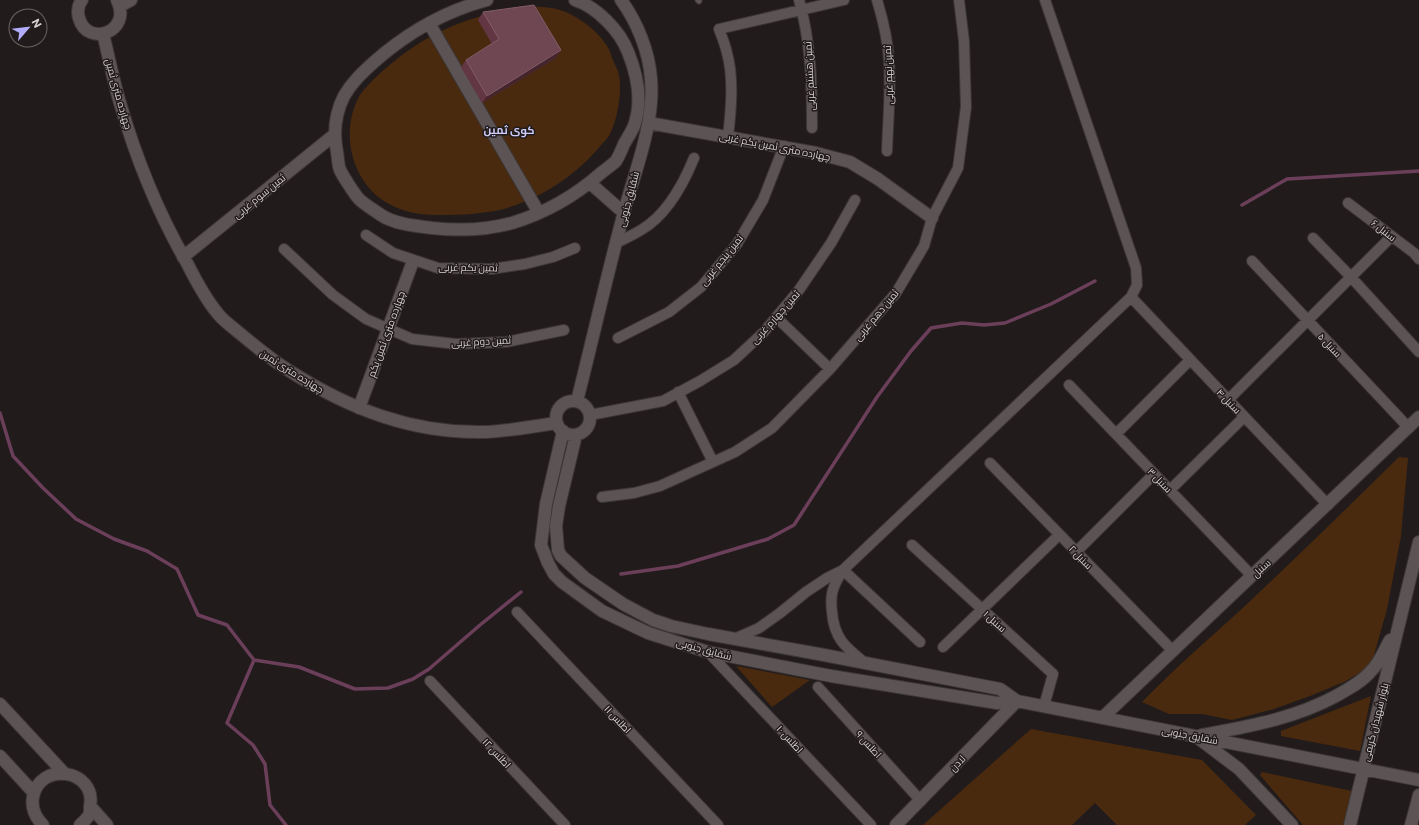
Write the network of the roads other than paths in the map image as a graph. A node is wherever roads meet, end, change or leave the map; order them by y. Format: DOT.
graph roads {
  1 [pos="82,0"];
  2 [pos="131,0"];
  3 [pos="487,0"];
  4 [pos="575,0"];
  5 [pos="621,0"];
  6 [pos="844,0"];
  7 [pos="877,0"];
  8 [pos="959,0"];
  9 [pos="1044,0"];
  10 [pos="119,3"];
  11 [pos="801,4"];
  12 [pos="428,23"];
  13 [pos="103,34"];
  14 [pos="649,123"];
  15 [pos="812,128"];
  16 [pos="334,136"];
  17 [pos="728,137"];
  18 [pos="784,146"];
  19 [pos="887,151"];
  20 [pos="694,158"];
  21 [pos="590,183"];
  22 [pos="855,200"];
  23 [pos="1348,203"];
  24 [pos="539,213"];
  25 [pos="624,213"];
  26 [pos="932,218"];
  27 [pos="366,235"];
  28 [pos="1392,236"];
  29 [pos="1313,238"];
  30 [pos="616,243"];
  31 [pos="575,248"];
  32 [pos="284,249"];
  33 [pos="183,257"];
  34 [pos="1419,259"];
  35 [pos="413,261"];
  36 [pos="1252,261"];
  37 [pos="1351,277"];
  38 [pos="1131,297"];
  39 [pos="776,317"];
  40 [pos="1308,321"];
  41 [pos="388,328"];
  42 [pos="564,330"];
  43 [pos="618,338"];
  44 [pos="1419,352"];
  45 [pos="1190,360"];
  46 [pos="830,369"];
  47 [pos="1068,385"];
  48 [pos="678,392"];
  49 [pos="1228,400"];
  50 [pos="577,401"];
  51 [pos="359,408"];
  52 [pos="590,415"];
  53 [pos="1244,417"];
  54 [pos="1419,418"];
  55 [pos="560,427"];
  56 [pos="1409,428"];
  57 [pos="1116,434"];
  58 [pos="576,435"];
  59 [pos="713,462"];
  60 [pos="990,463"];
  61 [pos="1154,474"];
  62 [pos="1170,490"];
  63 [pos="602,497"];
  64 [pos="1328,505"];
  65 [pos="1059,535"];
  66 [pos="1419,542"];
  67 [pos="912,545"];
  68 [pos="1076,552"];
  69 [pos="843,570"];
  70 [pos="1252,576"];
  71 [pos="982,609"];
  72 [pos="517,612"];
  73 [pos="1400,619"];
  74 [pos="734,639"];
  75 [pos="920,642"];
  76 [pos="943,647"];
  77 [pos="1173,651"];
  78 [pos="708,652"];
  79 [pos="865,662"];
  80 [pos="430,681"];
  81 [pos="818,687"];
  82 [pos="1017,701"];
  83 [pos="0,704"];
  84 [pos="1044,706"];
  85 [pos="1102,718"];
  86 [pos="1196,736"];
  87 [pos="0,756"];
  88 [pos="1363,770"];
  89 [pos="64,773"];
  90 [pos="1419,780"];
  91 [pos="34,793"];
  92 [pos="1419,795"];
  93 [pos="921,801"];
  94 [pos="90,806"];
  95 [pos="43,825"];
  96 [pos="80,825"];
  97 [pos="107,825"];
  98 [pos="565,825"];
  99 [pos="718,825"];
  100 [pos="871,825"];
  101 [pos="896,825"];
  102 [pos="1292,825"];
  103 [pos="1350,825"];
  104 [pos="1411,825"];
  1 -- 13 [label="street"];
  2 -- 10 [label="street"];
  3 -- 12 [label="street"];
  4 -- 21 [label="street"];
  5 -- 14 [label="street, شقایق جنوبی"];
  6 -- 11 [label="street"];
  7 -- 19 [label="street, ثمین نهم غربی"];
  8 -- 26 [label="street, ثمین دهم غربی"];
  9 -- 38 [label="street"];
  10 -- 13 [label="street"];
  11 -- 15 [label="street, ثمین هشتم غربی"];
  11 -- 17 [label="street"];
  12 -- 16 [label="street"];
  12 -- 24 [label="street"];
  13 -- 33 [label="street, چهارده متری ثمین"];
  14 -- 17 [label="street, چهارده متری ثمین یکم غربی"];
  14 -- 25 [label="street, شقایق جنوبی"];
  16 -- 24 [label="street"];
  16 -- 33 [label="street, ثمین سوم غربی"];
  17 -- 18 [label="street, چهارده متری ثمین یکم غربی"];
  18 -- 26 [label="street, چهارده متری ثمین یکم غربی"];
  18 -- 43 [label="street, ثمین پنجم غربی"];
  20 -- 30 [label="street"];
  21 -- 24 [label="street"];
  21 -- 25 [label="street"];
  22 -- 39 [label="street, ثمین چهارم غربی"];
  23 -- 28 [label="street, سنبل ۶"];
  25 -- 30 [label="street, شقایق جنوبی"];
  26 -- 46 [label="street, ثمین دهم غربی"];
  27 -- 35 [label="street, ثمین یکم غربی"];
  28 -- 34 [label="street, سنبل ۶"];
  28 -- 37 [label="street"];
  29 -- 37 [label="street"];
  30 -- 50 [label="street, شقایق جنوبی"];
  31 -- 35 [label="street, ثمین یکم غربی"];
  32 -- 41 [label="street, ثمین دوم غربی"];
  33 -- 51 [label="street, چهارده متری ثمین"];
  35 -- 41 [label="street, چهارده متری ثمین یکم"];
  36 -- 40 [label="street, سنبل ۵"];
  37 -- 40 [label="street"];
  37 -- 44 [label="street"];
  38 -- 45 [label="street, سنبل ۴"];
  38 -- 69 [label="street"];
  39 -- 46 [label="street"];
  39 -- 48 [label="street, ثمین چهارم غربی"];
  40 -- 49 [label="street"];
  40 -- 56 [label="street, سنبل ۵"];
  41 -- 42 [label="street, ثمین دوم غربی"];
  41 -- 51 [label="street, چهارده متری ثمین یکم"];
  45 -- 49 [label="street, سنبل ۴"];
  45 -- 57 [label="street"];
  46 -- 59 [label="street, ثمین دهم غربی"];
  47 -- 57 [label="street, سنبل ۳"];
  48 -- 52 [label="street, ثمین چهارم غربی"];
  48 -- 59 [label="street"];
  49 -- 53 [label="street, سنبل ۴"];
  50 -- 52 [label="street"];
  50 -- 55 [label="street"];
  51 -- 55 [label="street, چهارده متری ثمین"];
  52 -- 58 [label="street"];
  53 -- 62 [label="street"];
  53 -- 64 [label="street, سنبل ۴"];
  54 -- 56 [label="street, سنبل"];
  55 -- 58 [label="street"];
  55 -- 78 [label="street, شقایق جنوبی"];
  56 -- 64 [label="street, سنبل"];
  57 -- 61 [label="street, سنبل ۳"];
  58 -- 74 [label="street, شقایق جنوبی"];
  59 -- 63 [label="street, ثمین دهم غربی"];
  60 -- 65 [label="street, سنبل ۲"];
  61 -- 62 [label="street, سنبل ۳"];
  61 -- 68 [label="street"];
  62 -- 70 [label="street, سنبل ۳"];
  64 -- 70 [label="street, سنبل"];
  65 -- 68 [label="street, سنبل ۲"];
  65 -- 71 [label="street"];
  66 -- 73 [label="street"];
  67 -- 71 [label="street, سنبل ۱"];
  68 -- 77 [label="street, سنبل ۲"];
  69 -- 74 [label="street"];
  69 -- 75 [label="street"];
  69 -- 79 [label="street"];
  70 -- 77 [label="street, سنبل"];
  71 -- 76 [label="street"];
  71 -- 84 [label="street, سنبل ۱"];
  72 -- 99 [label="street, اطلس ۱۱"];
  73 -- 86 [label="street"];
  73 -- 88 [label="street, بلوار شهیدان کریمی"];
  74 -- 79 [label="street, شقایق جنوبی"];
  77 -- 85 [label="street, سنبل"];
  78 -- 82 [label="street, شقایق جنوبی"];
  78 -- 100 [label="street, اطلس ۱۰"];
  79 -- 82 [label="street, شقایق جنوبی"];
  80 -- 98 [label="street, اطلس ۱۲"];
  81 -- 93 [label="street, اطلس ۹"];
  82 -- 84 [label="street, شقایق جنوبی"];
  82 -- 93 [label="street, لادن"];
  83 -- 89 [label="street"];
  84 -- 85 [label="street, شقایق جنوبی"];
  85 -- 86 [label="street, شقایق جنوبی"];
  86 -- 88 [label="street, شقایق جنوبی"];
  86 -- 102 [label="street"];
  87 -- 91 [label="street"];
  88 -- 90 [label="street, شقایق جنوبی"];
  88 -- 103 [label="street, بلوار شهیدان کریمی"];
  89 -- 91 [label="street"];
  89 -- 94 [label="street"];
  91 -- 95 [label="street"];
  92 -- 104 [label="street"];
  93 -- 101 [label="street, لادن"];
  94 -- 96 [label="street"];
  94 -- 97 [label="street"];
}
